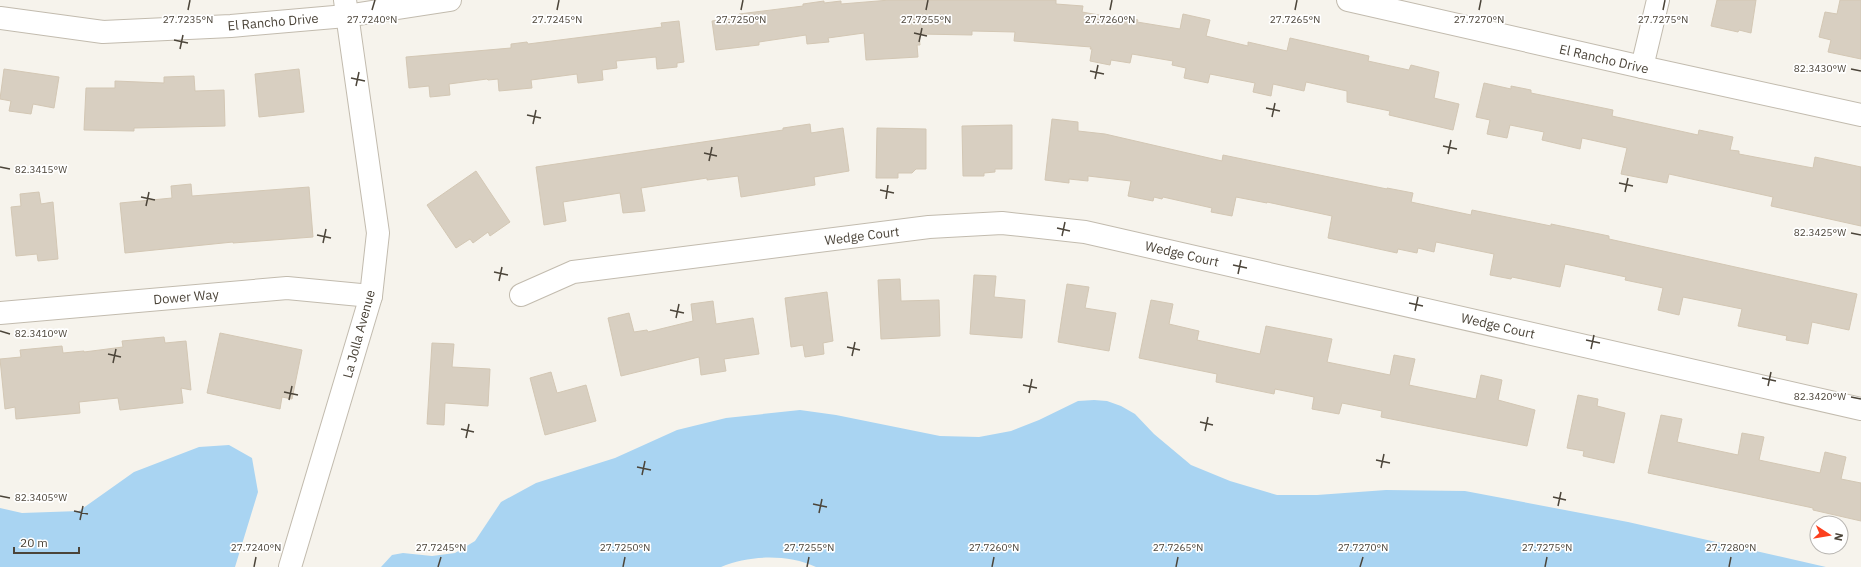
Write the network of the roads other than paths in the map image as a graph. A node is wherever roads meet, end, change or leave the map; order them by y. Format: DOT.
graph roads {
  1 [pos="450,0"];
  2 [pos="1348,0"];
  3 [pos="1658,0"];
  4 [pos="346,8"];
  5 [pos="0,18"];
  6 [pos="1642,67"];
  7 [pos="1861,115"];
  8 [pos="520,295"];
  9 [pos="371,296"];
  10 [pos="0,314"];
  11 [pos="1861,409"];
  12 [pos="290,567"];
  1 -- 4 [label="street, El Rancho Drive"];
  2 -- 6 [label="street, El Rancho Drive"];
  3 -- 6 [label="street"];
  4 -- 5 [label="street, El Rancho Drive"];
  4 -- 9 [label="street, La Jolla Avenue"];
  6 -- 7 [label="street, El Rancho Drive"];
  8 -- 11 [label="street, Wedge Court"];
  9 -- 10 [label="street, Dower Way"];
  9 -- 12 [label="street, La Jolla Avenue"];
}
